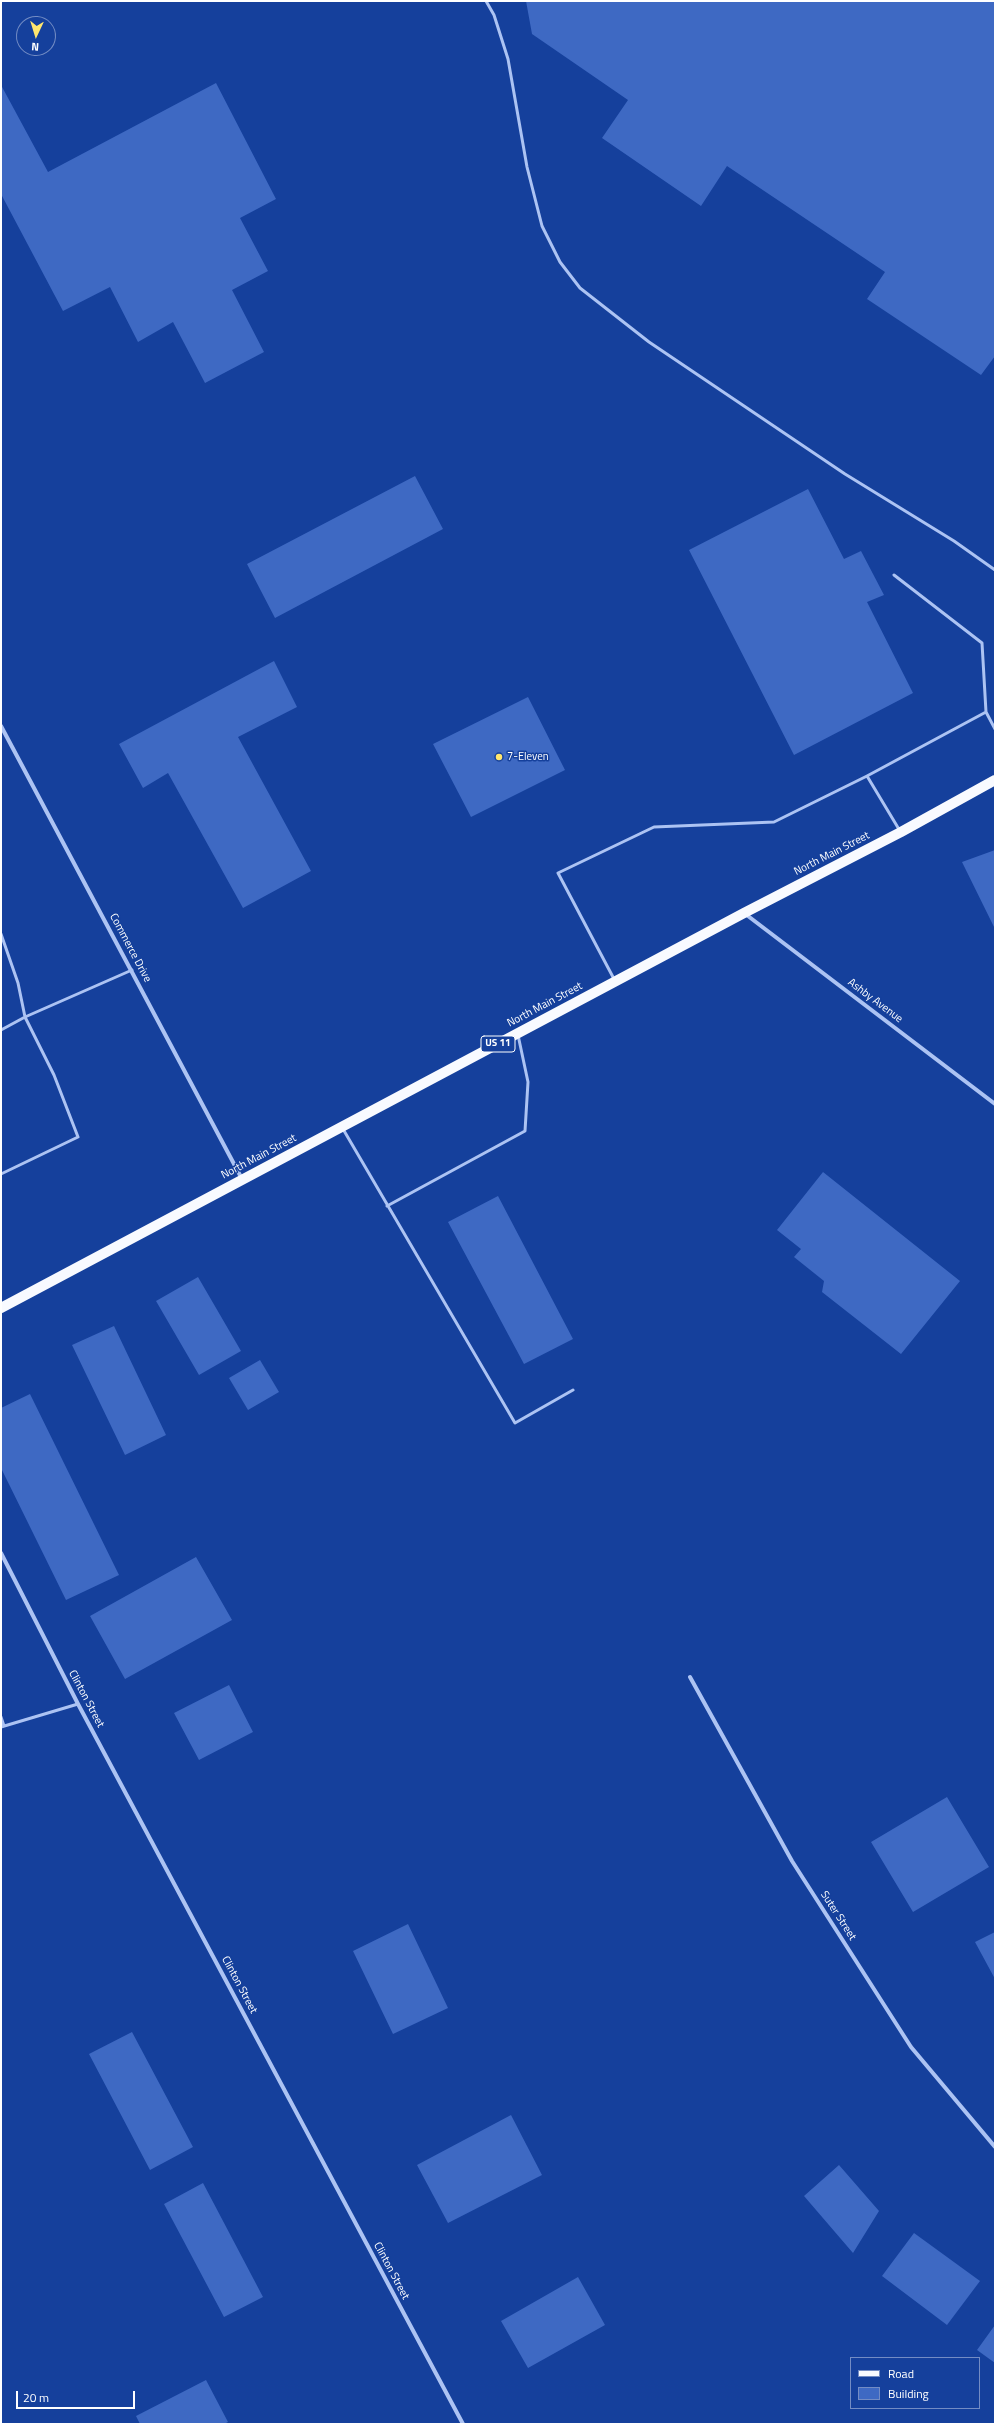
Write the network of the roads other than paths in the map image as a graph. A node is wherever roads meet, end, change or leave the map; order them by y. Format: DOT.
graph roads {
  1 [pos="486,1"];
  2 [pos="995,570"];
  3 [pos="894,575"];
  4 [pos="986,712"];
  5 [pos="1,726"];
  6 [pos="995,728"];
  7 [pos="867,776"];
  8 [pos="995,780"];
  9 [pos="901,832"];
  10 [pos="744,913"];
  11 [pos="1,934"];
  12 [pos="132,970"];
  13 [pos="615,981"];
  14 [pos="25,1017"];
  15 [pos="1,1030"];
  16 [pos="517,1033"];
  17 [pos="995,1104"];
  18 [pos="342,1127"];
  19 [pos="1,1174"];
  20 [pos="242,1180"];
  21 [pos="386,1206"];
  22 [pos="1,1308"];
  23 [pos="573,1390"];
  24 [pos="1,1552"];
  25 [pos="690,1677"];
  26 [pos="78,1704"];
  27 [pos="1,1717"];
  28 [pos="3,1727"];
  29 [pos="995,2147"];
  30 [pos="463,2424"];
  1 -- 2 [label="lane"];
  3 -- 4 [label="lane"];
  4 -- 6 [label="lane"];
  4 -- 7 [label="lane"];
  5 -- 12 [label="street, Commerce Drive"];
  7 -- 9 [label="lane"];
  7 -- 13 [label="lane"];
  8 -- 9 [label="main road, North Main Street / US 11"];
  9 -- 10 [label="main road, North Main Street / US 11"];
  10 -- 13 [label="main road, North Main Street / US 11"];
  10 -- 17 [label="street, Ashby Avenue"];
  11 -- 14 [label="lane"];
  12 -- 14 [label="lane"];
  12 -- 20 [label="street, Commerce Drive"];
  13 -- 16 [label="main road, North Main Street / US 11"];
  14 -- 15 [label="lane"];
  14 -- 19 [label="lane"];
  16 -- 18 [label="main road, North Main Street / US 11"];
  16 -- 21 [label="lane"];
  18 -- 20 [label="main road, North Main Street / US 11"];
  18 -- 21 [label="lane"];
  20 -- 22 [label="main road, North Main Street / US 11"];
  21 -- 23 [label="lane"];
  24 -- 26 [label="street, Clinton Street"];
  25 -- 29 [label="street, Suter Street"];
  26 -- 28 [label="lane"];
  26 -- 30 [label="street, Clinton Street"];
  27 -- 28 [label="lane"];
}
